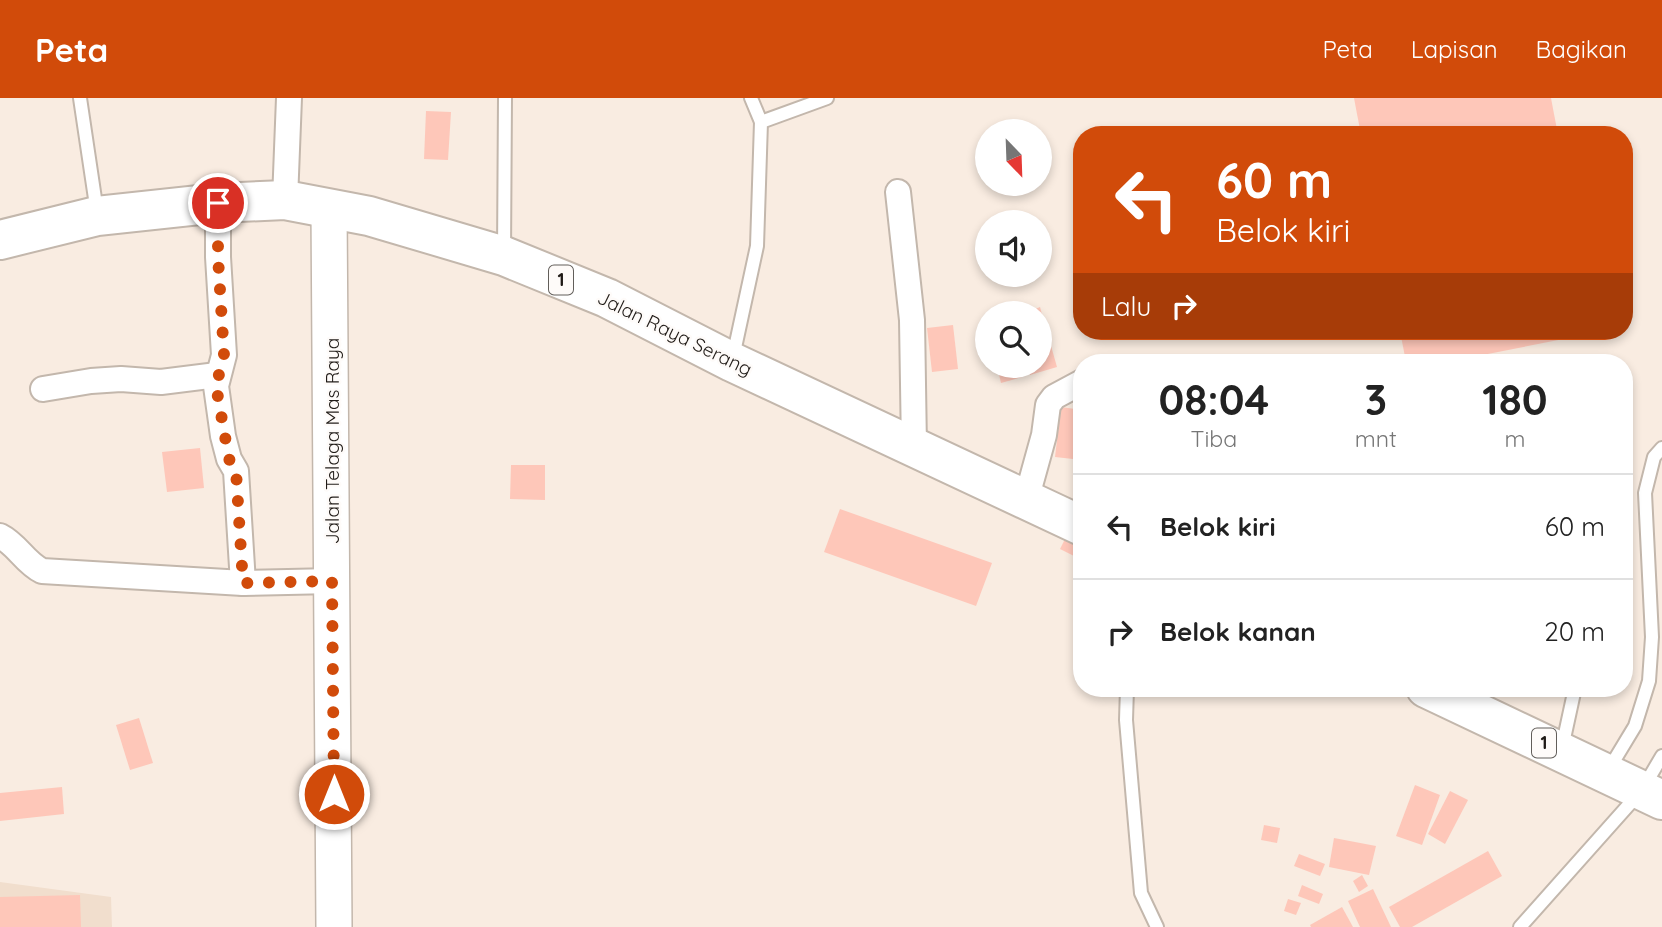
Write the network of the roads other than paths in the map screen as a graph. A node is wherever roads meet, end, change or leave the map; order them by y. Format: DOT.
graph roads {
  1 [pos="80,98"];
  2 [pos="289,98"];
  3 [pos="505,98"];
  4 [pos="751,98"];
  5 [pos="827,98"];
  6 [pos="761,122"];
  7 [pos="898,192"];
  8 [pos="285,200"];
  9 [pos="218,203"];
  10 [pos="329,208"];
  11 [pos="97,216"];
  12 [pos="0,240"];
  13 [pos="504,256"];
  14 [pos="732,362"];
  15 [pos="217,375"];
  16 [pos="1073,387"];
  17 [pos="43,389"];
  18 [pos="915,448"];
  19 [pos="1662,448"];
  20 [pos="1026,500"];
  21 [pos="1073,522"];
  22 [pos="0,536"];
  23 [pos="332,581"];
  24 [pos="243,583"];
  25 [pos="1127,697"];
  26 [pos="1445,697"];
  27 [pos="1573,697"];
  28 [pos="1562,751"];
  29 [pos="1662,756"];
  30 [pos="1607,772"];
  31 [pos="1652,795"];
  32 [pos="334,927"];
  33 [pos="1157,927"];
  34 [pos="1520,927"];
  1 -- 11 [label="lane"];
  2 -- 8 [label="street"];
  3 -- 13 [label="lane"];
  4 -- 6 [label="lane"];
  5 -- 6 [label="lane"];
  6 -- 14 [label="lane"];
  7 -- 18 [label="street"];
  8 -- 9 [label="highway, Jalan Raya Serang / 1"];
  8 -- 10 [label="highway, Jalan Raya Serang / 1"];
  9 -- 11 [label="highway, Jalan Raya Serang / 1"];
  9 -- 15 [label="street"];
  10 -- 13 [label="highway, Jalan Raya Serang / 1"];
  10 -- 23 [label="main road, Jalan Telaga Mas Raya"];
  11 -- 12 [label="highway, Jalan Raya Serang / 1"];
  13 -- 14 [label="highway, Jalan Raya Serang / 1"];
  14 -- 18 [label="highway, Jalan Raya Serang / 1"];
  15 -- 17 [label="street"];
  15 -- 24 [label="street"];
  16 -- 20 [label="street"];
  18 -- 20 [label="highway, Jalan Raya Serang / 1"];
  19 -- 30 [label="lane"];
  20 -- 21 [label="highway, Jalan Raya Serang / 1"];
  22 -- 24 [label="street"];
  23 -- 24 [label="street"];
  23 -- 32 [label="main road, Jalan Telaga Mas Raya"];
  25 -- 33 [label="lane"];
  26 -- 28 [label="highway, 1"];
  27 -- 28 [label="lane"];
  28 -- 30 [label="highway, 1"];
  29 -- 31 [label="lane"];
  30 -- 31 [label="highway, 1"];
  31 -- 34 [label="lane"];
}
